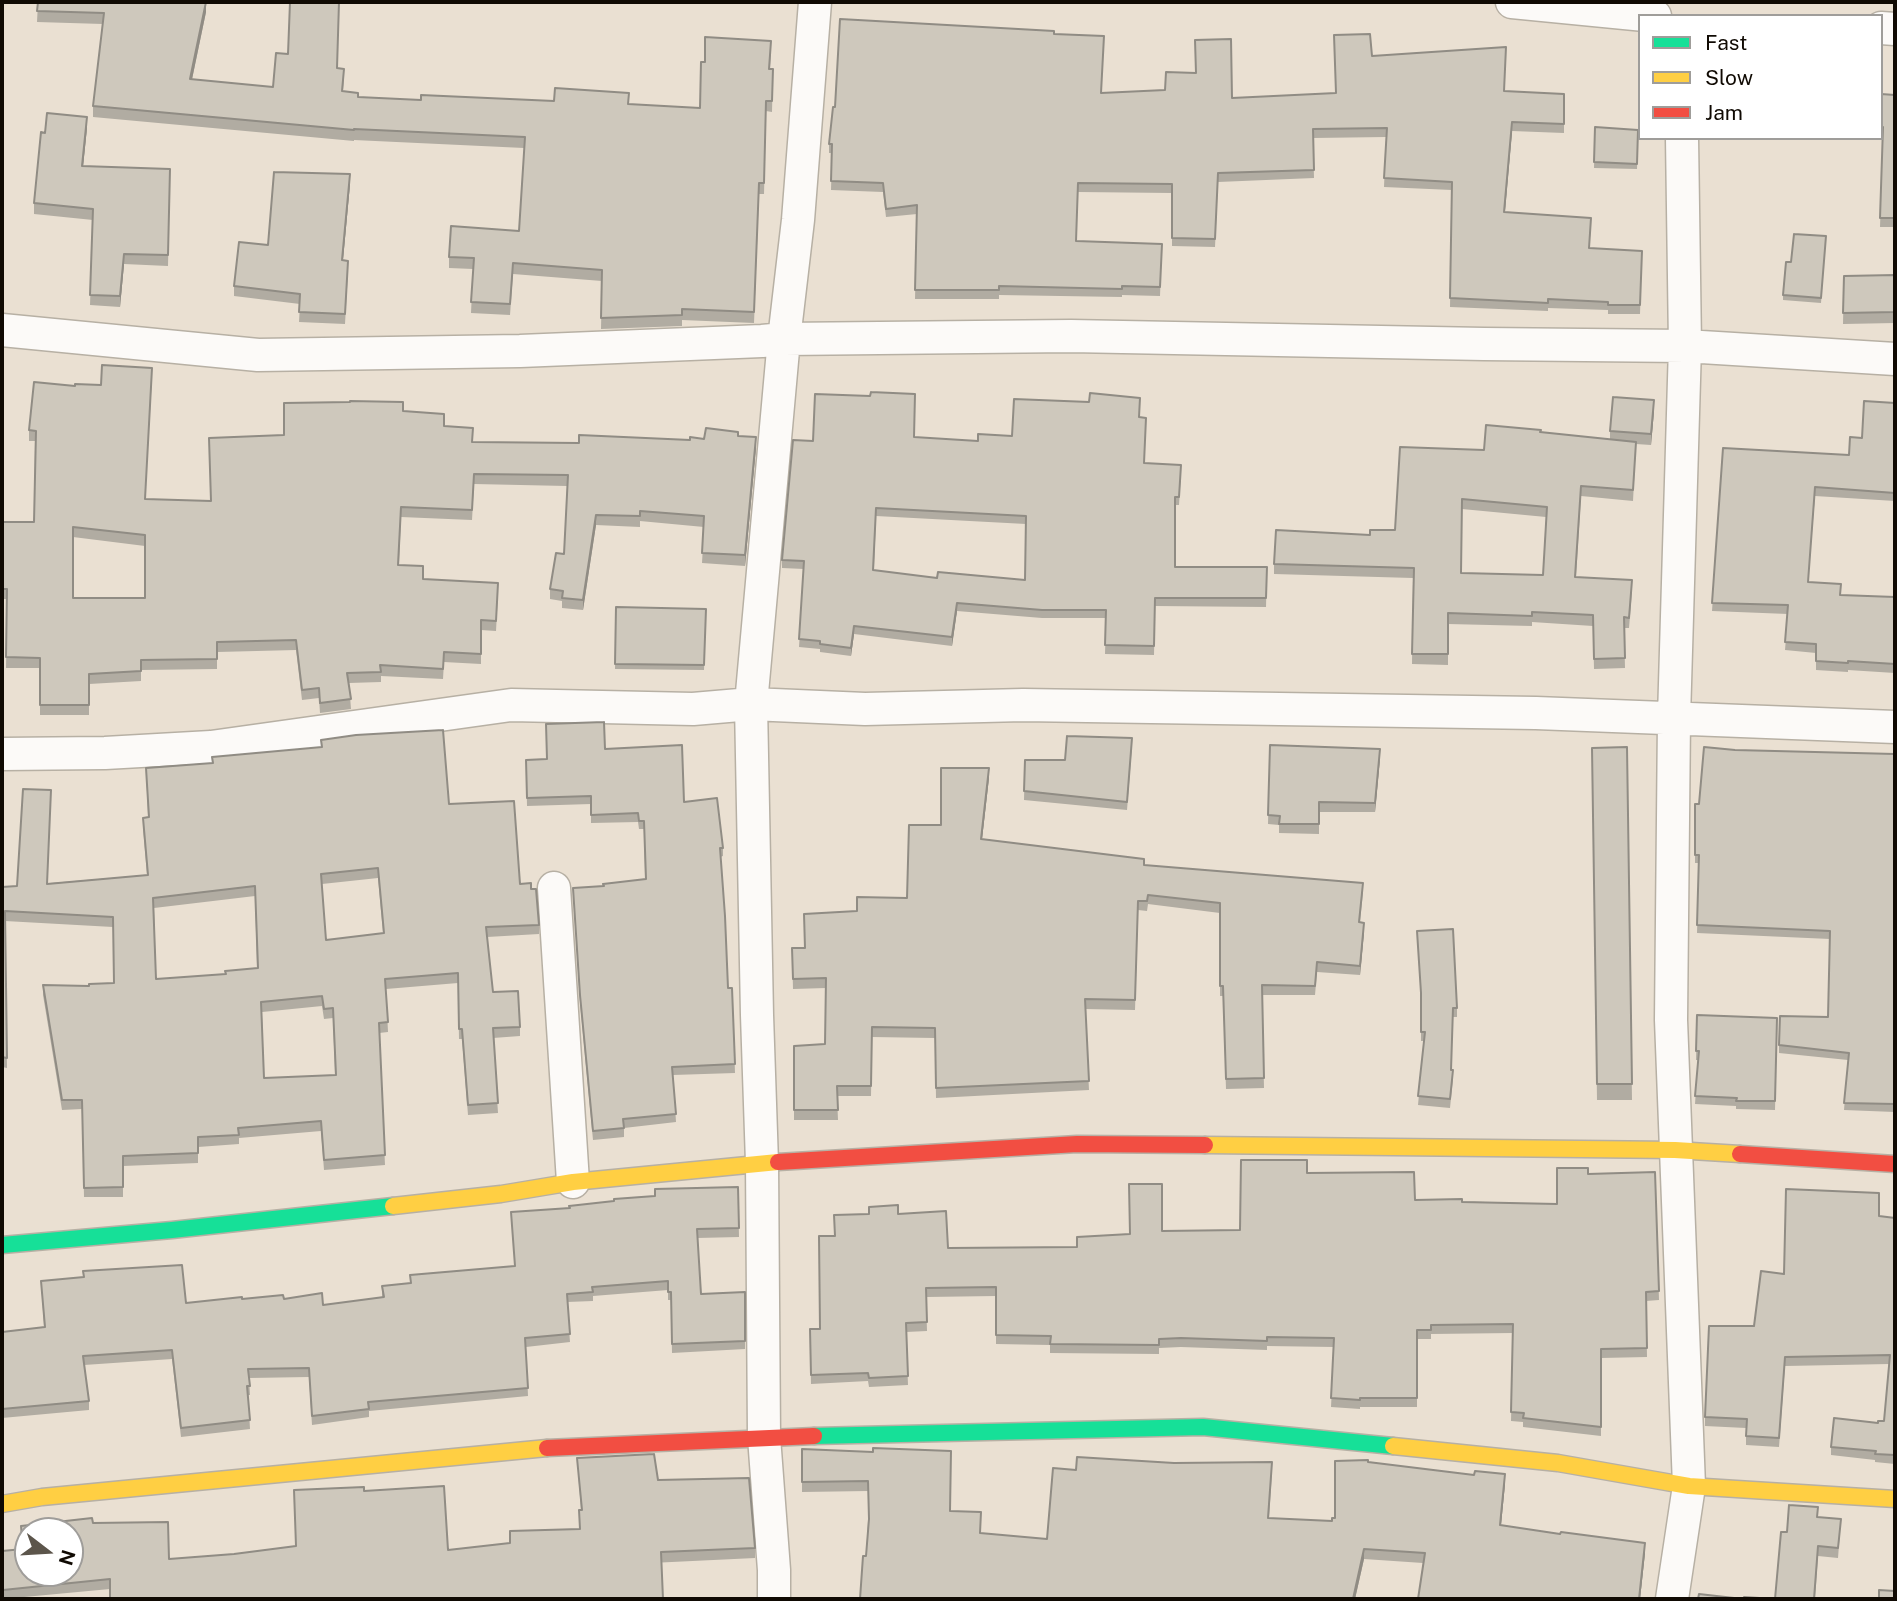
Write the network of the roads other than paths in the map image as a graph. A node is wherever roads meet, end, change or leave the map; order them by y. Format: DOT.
graph roads {
  1 [pos="815,2"];
  2 [pos="1512,2"];
  3 [pos="1638,14"];
  4 [pos="1682,140"];
  5 [pos="2,330"];
  6 [pos="784,339"];
  7 [pos="1685,346"];
  8 [pos="1895,359"];
  9 [pos="751,704"];
  10 [pos="1674,718"];
  11 [pos="1895,727"];
  12 [pos="2,754"];
  13 [pos="554,888"];
  14 [pos="1675,1150"];
  15 [pos="762,1163"];
  16 [pos="1895,1164"];
  17 [pos="573,1182"];
  18 [pos="2,1245"];
  19 [pos="764,1437"];
  20 [pos="1689,1486"];
  21 [pos="1895,1499"];
  22 [pos="2,1504"];
  23 [pos="774,1599"];
  24 [pos="1672,1599"];
  1 -- 6 [label="street"];
  2 -- 3 [label="street"];
  4 -- 7 [label="street"];
  5 -- 6 [label="street"];
  6 -- 7 [label="street"];
  6 -- 9 [label="street"];
  7 -- 8 [label="street"];
  7 -- 10 [label="street"];
  9 -- 10 [label="street"];
  9 -- 12 [label="street"];
  9 -- 15 [label="street"];
  10 -- 11 [label="street"];
  10 -- 14 [label="street"];
  13 -- 17 [label="street"];
  14 -- 15 [label="street"];
  14 -- 16 [label="street"];
  14 -- 20 [label="street"];
  15 -- 17 [label="street"];
  15 -- 19 [label="street"];
  17 -- 18 [label="street"];
  19 -- 20 [label="street"];
  19 -- 22 [label="street"];
  19 -- 23 [label="street"];
  20 -- 21 [label="street"];
  20 -- 24 [label="street"];
}
